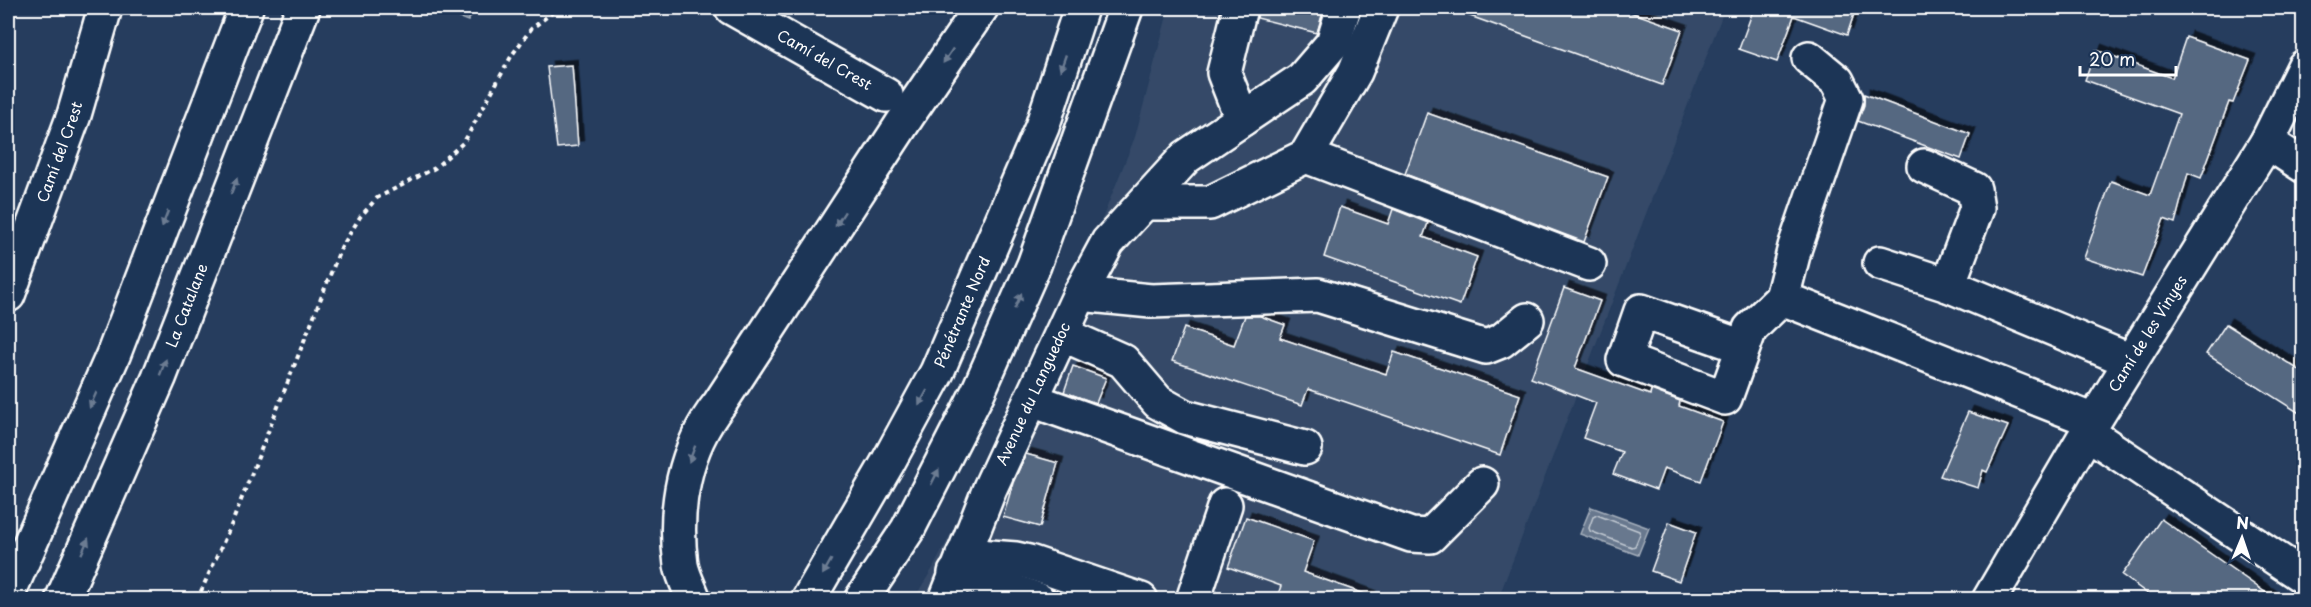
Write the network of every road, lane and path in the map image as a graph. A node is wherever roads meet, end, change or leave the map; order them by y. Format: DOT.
graph roads {
  1 [pos="105,8"];
  2 [pos="231,8"];
  3 [pos="246,8"];
  4 [pos="303,8"];
  5 [pos="558,8"];
  6 [pos="732,8"];
  7 [pos="981,8"];
  8 [pos="1081,8"];
  9 [pos="1126,8"];
  10 [pos="1240,8"];
  11 [pos="1344,8"];
  12 [pos="1381,8"];
  13 [pos="1809,58"];
  14 [pos="2304,67"];
  15 [pos="886,95"];
  16 [pos="1242,119"];
  17 [pos="198,130"];
  18 [pos="2267,142"];
  19 [pos="1306,156"];
  20 [pos="1924,166"];
  21 [pos="2304,166"];
  22 [pos="1145,203"];
  23 [pos="1880,263"];
  24 [pos="1589,264"];
  25 [pos="1948,285"];
  26 [pos="1080,294"];
  27 [pos="8,295"];
  28 [pos="1782,298"];
  29 [pos="1527,321"];
  30 [pos="1062,334"];
  31 [pos="1743,347"];
  32 [pos="2131,361"];
  33 [pos="1032,400"];
  34 [pos="2091,427"];
  35 [pos="1305,448"];
  36 [pos="1482,484"];
  37 [pos="1225,505"];
  38 [pos="908,529"];
  39 [pos="955,576"];
  40 [pos="2304,577"];
  41 [pos="8,594"];
  42 [pos="62,600"];
  43 [pos="197,600"];
  44 [pos="694,600"];
  45 [pos="808,600"];
  46 [pos="861,600"];
  47 [pos="867,600"];
  48 [pos="1038,600"];
  49 [pos="1141,600"];
  50 [pos="1193,600"];
  51 [pos="1989,600"];
  1 -- 27 [label="main road, Camí del Crest"];
  2 -- 17 [label="main road"];
  3 -- 17 [label="main road"];
  42 -- 4 [label="main road, La Catalane, one-way"];
  5 -- 43 [label="path"];
  6 -- 15 [label="main road, Camí del Crest"];
  7 -- 44 [label="main road, one-way"];
  8 -- 45 [label="main road, Pénétrante Nord, one-way"];
  38 -- 9 [label="main road, one-way"];
  10 -- 16 [label="main road"];
  11 -- 16 [label="main road, Avenue du Languedoc"];
  12 -- 19 [label="main road"];
  13 -- 28 [label="main road"];
  14 -- 18 [label="main road, Camí de les Vinyes"];
  16 -- 22 [label="main road, Avenue du Languedoc"];
  17 -- 41 [label="main road, one-way"];
  18 -- 21 [label="main road"];
  18 -- 32 [label="main road, Camí de les Vinyes"];
  19 -- 22 [label="main road"];
  19 -- 24 [label="main road"];
  20 -- 25 [label="main road"];
  22 -- 26 [label="main road, Avenue du Languedoc"];
  23 -- 25 [label="main road"];
  25 -- 32 [label="main road"];
  26 -- 29 [label="main road"];
  26 -- 30 [label="main road, Avenue du Languedoc"];
  28 -- 31 [label="main road"];
  28 -- 34 [label="main road"];
  30 -- 33 [label="main road, Avenue du Languedoc"];
  30 -- 35 [label="main road"];
  32 -- 34 [label="main road, Camí de les Vinyes"];
  33 -- 36 [label="main road"];
  33 -- 39 [label="main road, Avenue du Languedoc"];
  34 -- 40 [label="main road"];
  34 -- 51 [label="main road, Camí de les Vinyes"];
  37 -- 50 [label="main road"];
  38 -- 46 [label="main road"];
  38 -- 47 [label="main road"];
  39 -- 48 [label="main road"];
  39 -- 49 [label="main road"];
}
